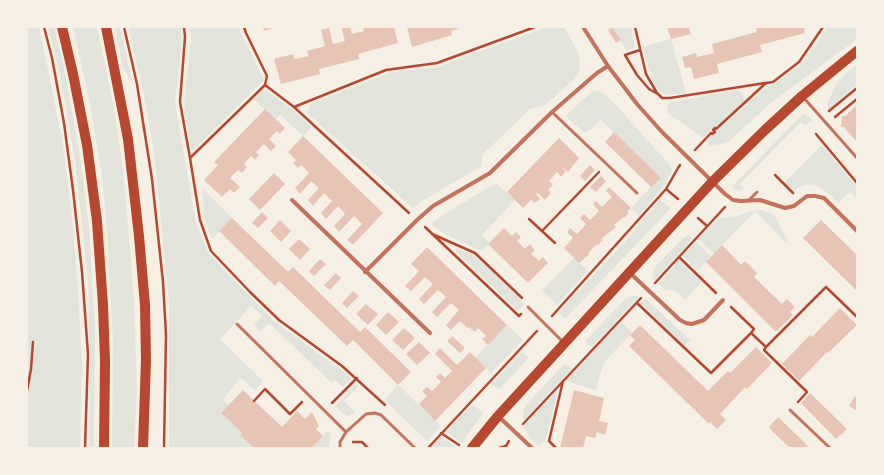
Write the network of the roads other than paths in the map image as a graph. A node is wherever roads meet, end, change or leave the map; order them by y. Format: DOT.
graph roads {
  1 [pos="62,27"];
  2 [pos="106,27"];
  3 [pos="583,27"];
  4 [pos="857,51"];
  5 [pos="608,66"];
  6 [pos="802,96"];
  7 [pos="552,112"];
  8 [pos="857,158"];
  9 [pos="712,182"];
  10 [pos="757,192"];
  11 [pos="637,193"];
  12 [pos="292,200"];
  13 [pos="749,200"];
  14 [pos="857,231"];
  15 [pos="366,272"];
  16 [pos="630,272"];
  17 [pos="723,300"];
  18 [pos="528,307"];
  19 [pos="237,324"];
  20 [pos="430,333"];
  21 [pos="565,343"];
  22 [pos="790,410"];
  23 [pos="498,416"];
  24 [pos="346,432"];
  25 [pos="104,448"];
  26 [pos="144,448"];
  27 [pos="340,448"];
  28 [pos="415,448"];
  29 [pos="472,448"];
  30 [pos="532,448"];
  31 [pos="830,448"];
  1 -- 25 [label="main road"];
  2 -- 26 [label="main road"];
  3 -- 5 [label="street"];
  4 -- 6 [label="main road"];
  5 -- 7 [label="street"];
  5 -- 9 [label="street"];
  6 -- 8 [label="lane"];
  6 -- 9 [label="main road"];
  7 -- 11 [label="lane"];
  7 -- 15 [label="street"];
  9 -- 13 [label="street"];
  9 -- 16 [label="main road"];
  10 -- 13 [label="lane"];
  12 -- 15 [label="street"];
  13 -- 14 [label="street"];
  15 -- 20 [label="street"];
  16 -- 17 [label="street"];
  16 -- 21 [label="main road"];
  18 -- 21 [label="lane"];
  19 -- 24 [label="lane"];
  21 -- 23 [label="main road"];
  22 -- 31 [label="lane"];
  23 -- 29 [label="main road"];
  23 -- 30 [label="street"];
  24 -- 27 [label="lane"];
  24 -- 28 [label="lane"];
}
